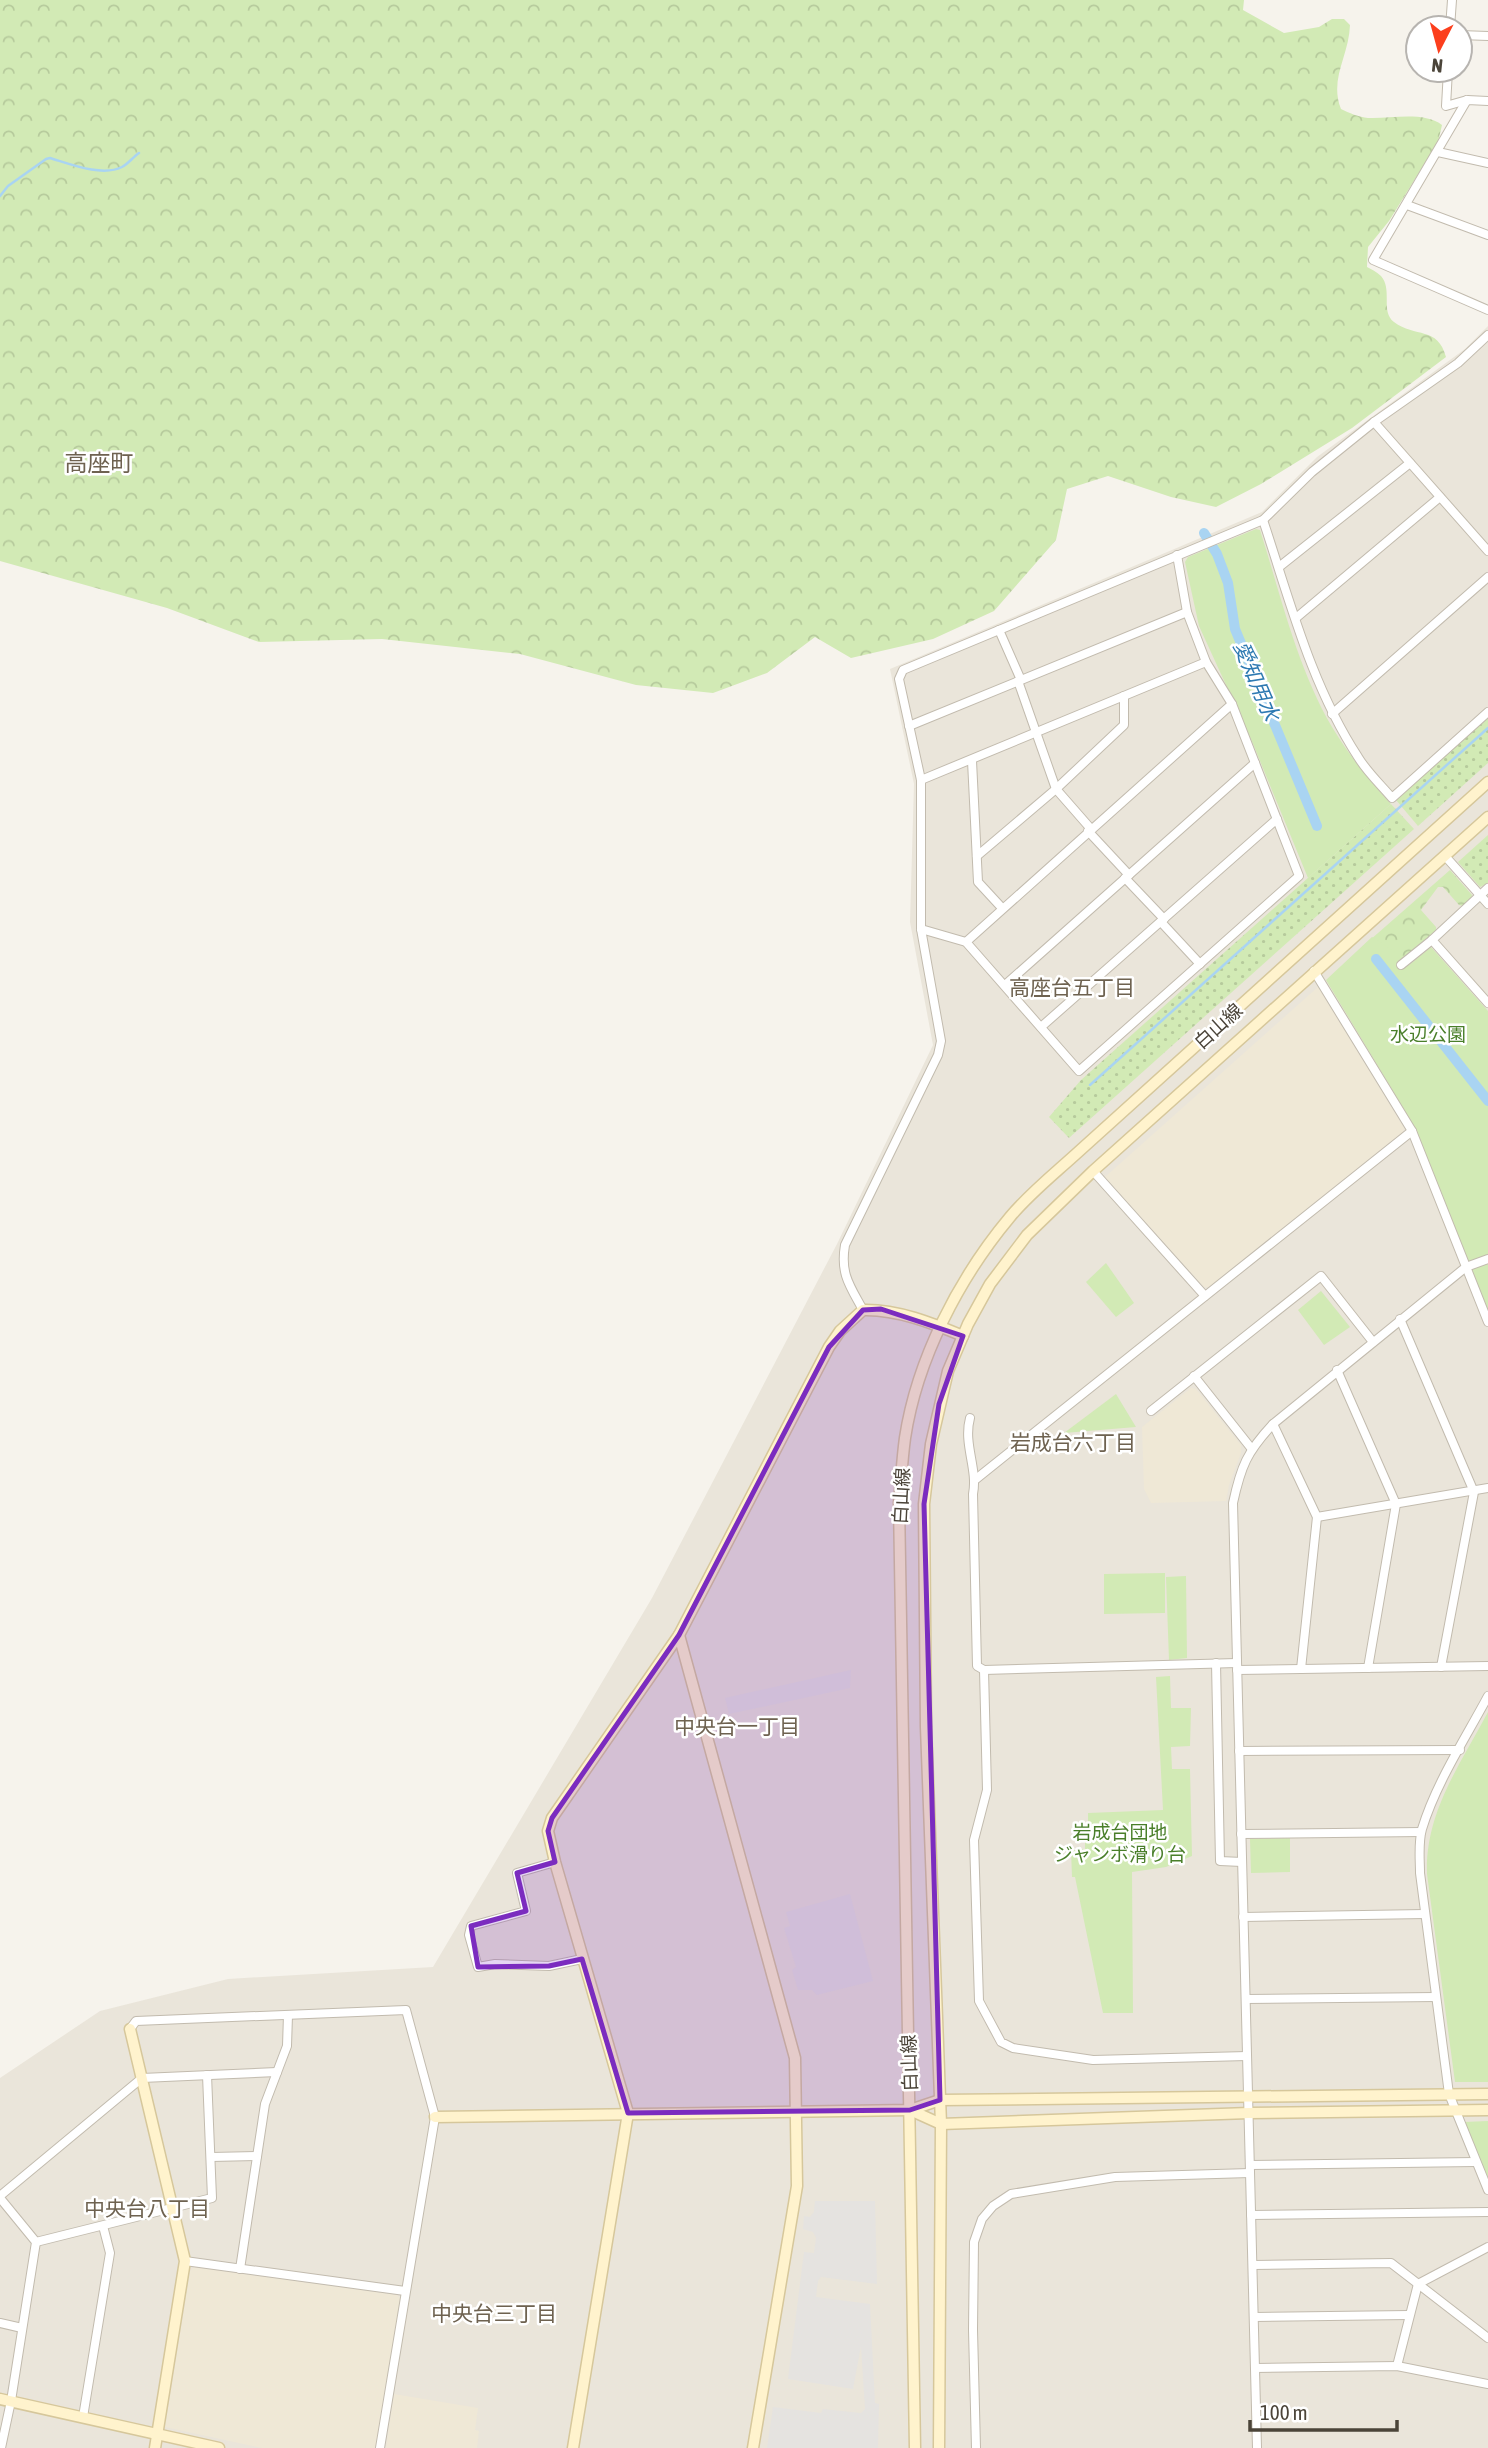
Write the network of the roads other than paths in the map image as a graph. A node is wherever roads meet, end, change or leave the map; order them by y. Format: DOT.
graph roads {
  1 [pos="1447,84"];
  2 [pos="1467,100"];
  3 [pos="1488,101"];
  4 [pos="1438,152"];
  5 [pos="1488,163"];
  6 [pos="1407,205"];
  7 [pos="1488,235"];
  8 [pos="1488,310"];
  9 [pos="1488,335"];
  10 [pos="1374,422"];
  11 [pos="1410,463"];
  12 [pos="1440,497"];
  13 [pos="1263,520"];
  14 [pos="1488,551"];
  15 [pos="1177,555"];
  16 [pos="1279,567"];
  17 [pos="1488,577"];
  18 [pos="1187,612"];
  19 [pos="1296,618"];
  20 [pos="999,630"];
  21 [pos="1206,662"];
  22 [pos="1020,681"];
  23 [pos="1124,696"];
  24 [pos="1232,704"];
  25 [pos="1488,712"];
  26 [pos="1332,715"];
  27 [pos="909,726"];
  28 [pos="1037,733"];
  29 [pos="972,761"];
  30 [pos="1255,762"];
  31 [pos="921,780"];
  32 [pos="1488,782"];
  33 [pos="1056,789"];
  34 [pos="1488,817"];
  35 [pos="1277,819"];
  36 [pos="1090,830"];
  37 [pos="977,856"];
  38 [pos="1445,856"];
  39 [pos="1127,876"];
  40 [pos="1488,888"];
  41 [pos="1480,895"];
  42 [pos="1488,904"];
  43 [pos="1002,908"];
  44 [pos="1163,920"];
  45 [pos="921,929"];
  46 [pos="1433,940"];
  47 [pos="966,942"];
  48 [pos="1200,964"];
  49 [pos="1401,965"];
  50 [pos="1314,971"];
  51 [pos="1005,985"];
  52 [pos="1488,1003"];
  53 [pos="1041,1027"];
  54 [pos="1412,1131"];
  55 [pos="1093,1171"];
  56 [pos="1488,1259"];
  57 [pos="1466,1267"];
  58 [pos="1205,1296"];
  59 [pos="863,1310"];
  60 [pos="1400,1320"];
  61 [pos="1488,1322"];
  62 [pos="940,1327"];
  63 [pos="963,1336"];
  64 [pos="1373,1342"];
  65 [pos="1337,1370"];
  66 [pos="1194,1376"];
  67 [pos="1152,1411"];
  68 [pos="970,1418"];
  69 [pos="1273,1424"];
  70 [pos="1251,1448"];
  71 [pos="976,1479"];
  72 [pos="1488,1488"];
  73 [pos="1474,1492"];
  74 [pos="1396,1504"];
  75 [pos="1317,1517"];
  76 [pos="679,1635"];
  77 [pos="1216,1663"];
  78 [pos="1237,1666"];
  79 [pos="1488,1666"];
  80 [pos="1441,1667"];
  81 [pos="1368,1668"];
  82 [pos="1301,1669"];
  83 [pos="984,1670"];
  84 [pos="1488,1696"];
  85 [pos="1460,1750"];
  86 [pos="1239,1751"];
  87 [pos="1422,1832"];
  88 [pos="1241,1834"];
  89 [pos="555,1862"];
  90 [pos="1242,1862"];
  91 [pos="1425,1914"];
  92 [pos="1243,1917"];
  93 [pos="582,1959"];
  94 [pos="1436,1997"];
  95 [pos="1246,1999"];
  96 [pos="288,2015"];
  97 [pos="130,2029"];
  98 [pos="1247,2056"];
  99 [pos="277,2072"];
  100 [pos="207,2075"];
  101 [pos="142,2078"];
  102 [pos="1449,2094"];
  103 [pos="1488,2094"];
  104 [pos="1248,2096"];
  105 [pos="940,2099"];
  106 [pos="796,2110"];
  107 [pos="910,2110"];
  108 [pos="1488,2110"];
  109 [pos="1454,2111"];
  110 [pos="628,2113"];
  111 [pos="1249,2113"];
  112 [pos="435,2117"];
  113 [pos="941,2124"];
  114 [pos="257,2156"];
  115 [pos="211,2157"];
  116 [pos="1475,2162"];
  117 [pos="1250,2169"];
  118 [pos="1488,2190"];
  119 [pos="0,2197"];
  120 [pos="173,2208"];
  121 [pos="1488,2212"];
  122 [pos="1251,2215"];
  123 [pos="103,2226"];
  124 [pos="36,2242"];
  125 [pos="1488,2247"];
  126 [pos="185,2261"];
  127 [pos="1253,2265"];
  128 [pos="240,2269"];
  129 [pos="1418,2284"];
  130 [pos="405,2291"];
  131 [pos="1409,2315"];
  132 [pos="1254,2317"];
  133 [pos="0,2323"];
  134 [pos="22,2328"];
  135 [pos="1488,2338"];
  136 [pos="1397,2366"];
  137 [pos="1255,2368"];
  138 [pos="1488,2384"];
  139 [pos="6,2400"];
  140 [pos="83,2417"];
  141 [pos="158,2434"];
  142 [pos="1,2448"];
  143 [pos="155,2448"];
  144 [pos="219,2448"];
  145 [pos="380,2448"];
  146 [pos="573,2448"];
  147 [pos="753,2448"];
  148 [pos="915,2448"];
  149 [pos="939,2448"];
  150 [pos="976,2448"];
  151 [pos="1257,2448"];
  1 -- 2 [label="street"];
  2 -- 3 [label="street"];
  2 -- 4 [label="street"];
  4 -- 5 [label="street"];
  4 -- 6 [label="street"];
  6 -- 7 [label="street"];
  6 -- 8 [label="street"];
  9 -- 10 [label="street"];
  10 -- 11 [label="street"];
  10 -- 13 [label="street"];
  11 -- 12 [label="street"];
  11 -- 16 [label="street"];
  12 -- 14 [label="street"];
  12 -- 19 [label="street"];
  13 -- 15 [label="street"];
  13 -- 16 [label="street"];
  15 -- 18 [label="street"];
  15 -- 20 [label="street"];
  16 -- 19 [label="street"];
  17 -- 26 [label="street"];
  18 -- 21 [label="street"];
  18 -- 22 [label="street"];
  19 -- 26 [label="street"];
  20 -- 22 [label="street"];
  20 -- 27 [label="street"];
  21 -- 23 [label="street"];
  21 -- 24 [label="street"];
  22 -- 27 [label="street"];
  22 -- 28 [label="street"];
  23 -- 28 [label="street"];
  23 -- 33 [label="street"];
  24 -- 30 [label="street"];
  24 -- 36 [label="street"];
  25 -- 26 [label="street"];
  27 -- 31 [label="street"];
  28 -- 29 [label="street"];
  28 -- 33 [label="street"];
  29 -- 31 [label="street"];
  29 -- 37 [label="street"];
  30 -- 35 [label="street"];
  30 -- 39 [label="street"];
  31 -- 45 [label="street"];
  32 -- 62 [label="street, 白山線"];
  33 -- 36 [label="street"];
  33 -- 37 [label="street"];
  34 -- 38 [label="street, 白山線"];
  35 -- 44 [label="street"];
  35 -- 48 [label="street"];
  36 -- 39 [label="street"];
  36 -- 43 [label="street"];
  37 -- 43 [label="street"];
  38 -- 41 [label="street"];
  38 -- 50 [label="street, 白山線"];
  39 -- 44 [label="street"];
  39 -- 51 [label="street"];
  40 -- 41 [label="street"];
  41 -- 42 [label="street"];
  41 -- 46 [label="street"];
  43 -- 47 [label="street"];
  44 -- 48 [label="street"];
  44 -- 53 [label="street"];
  45 -- 47 [label="street"];
  45 -- 59 [label="street"];
  46 -- 49 [label="street"];
  46 -- 52 [label="street"];
  47 -- 51 [label="street"];
  48 -- 53 [label="street"];
  50 -- 54 [label="street"];
  50 -- 55 [label="street, 白山線"];
  51 -- 53 [label="street"];
  54 -- 57 [label="street"];
  54 -- 58 [label="street"];
  55 -- 58 [label="street"];
  55 -- 63 [label="street, 白山線"];
  56 -- 57 [label="street"];
  57 -- 60 [label="street"];
  57 -- 61 [label="street"];
  58 -- 71 [label="street"];
  59 -- 62 [label="street"];
  59 -- 76 [label="street"];
  60 -- 64 [label="street"];
  60 -- 73 [label="street"];
  62 -- 63 [label="street"];
  62 -- 107 [label="street, 白山線"];
  63 -- 105 [label="street, 白山線"];
  64 -- 65 [label="street"];
  64 -- 66 [label="street"];
  65 -- 69 [label="street"];
  65 -- 74 [label="street"];
  66 -- 67 [label="street"];
  66 -- 70 [label="street"];
  68 -- 71 [label="street"];
  69 -- 70 [label="street"];
  69 -- 75 [label="street"];
  70 -- 78 [label="street"];
  71 -- 83 [label="street"];
  72 -- 73 [label="street"];
  73 -- 74 [label="street"];
  73 -- 80 [label="street"];
  74 -- 75 [label="street"];
  74 -- 81 [label="street"];
  75 -- 82 [label="street"];
  76 -- 89 [label="street"];
  76 -- 106 [label="street"];
  77 -- 78 [label="street"];
  77 -- 83 [label="street"];
  77 -- 90 [label="street"];
  78 -- 82 [label="street"];
  78 -- 86 [label="street"];
  79 -- 80 [label="street"];
  80 -- 81 [label="street"];
  81 -- 82 [label="street"];
  83 -- 98 [label="street"];
  84 -- 85 [label="street"];
  85 -- 86 [label="street"];
  85 -- 87 [label="street"];
  86 -- 88 [label="street"];
  87 -- 88 [label="street"];
  87 -- 91 [label="street"];
  88 -- 90 [label="street"];
  89 -- 93 [label="street"];
  89 -- 93 [label="street"];
  90 -- 92 [label="street"];
  91 -- 92 [label="street"];
  91 -- 94 [label="street"];
  92 -- 95 [label="street"];
  93 -- 110 [label="street"];
  94 -- 95 [label="street"];
  94 -- 102 [label="street"];
  95 -- 98 [label="street"];
  96 -- 97 [label="street"];
  96 -- 99 [label="street"];
  96 -- 112 [label="street"];
  97 -- 101 [label="street"];
  98 -- 104 [label="street"];
  99 -- 100 [label="street"];
  99 -- 114 [label="street"];
  100 -- 101 [label="street"];
  100 -- 115 [label="street"];
  101 -- 119 [label="street"];
  101 -- 120 [label="street"];
  102 -- 103 [label="street"];
  102 -- 104 [label="street"];
  102 -- 109 [label="street"];
  104 -- 105 [label="street"];
  104 -- 111 [label="street"];
  105 -- 107 [label="street"];
  105 -- 113 [label="street, 白山線"];
  106 -- 107 [label="street"];
  106 -- 110 [label="street"];
  106 -- 147 [label="street"];
  107 -- 113 [label="street"];
  107 -- 148 [label="street, 白山線"];
  108 -- 109 [label="street"];
  109 -- 111 [label="street"];
  109 -- 116 [label="street"];
  110 -- 112 [label="street"];
  110 -- 146 [label="street"];
  111 -- 113 [label="street"];
  111 -- 117 [label="street"];
  112 -- 130 [label="street"];
  113 -- 149 [label="street, 白山線"];
  114 -- 115 [label="street"];
  114 -- 128 [label="street"];
  115 -- 120 [label="street"];
  116 -- 117 [label="street"];
  116 -- 118 [label="street"];
  117 -- 122 [label="street"];
  117 -- 150 [label="street"];
  119 -- 124 [label="street"];
  120 -- 123 [label="street"];
  120 -- 126 [label="street"];
  121 -- 122 [label="street"];
  122 -- 127 [label="street"];
  123 -- 124 [label="street"];
  123 -- 140 [label="street"];
  124 -- 134 [label="street"];
  125 -- 129 [label="street"];
  126 -- 128 [label="street"];
  126 -- 141 [label="street"];
  127 -- 129 [label="street"];
  127 -- 132 [label="street"];
  128 -- 130 [label="street"];
  129 -- 131 [label="street"];
  129 -- 135 [label="street"];
  130 -- 145 [label="street"];
  131 -- 132 [label="street"];
  131 -- 136 [label="street"];
  132 -- 137 [label="street"];
  133 -- 134 [label="street"];
  134 -- 139 [label="street"];
  136 -- 137 [label="street"];
  136 -- 138 [label="street"];
  137 -- 151 [label="street"];
  139 -- 140 [label="street"];
  139 -- 142 [label="street"];
  140 -- 141 [label="street"];
  141 -- 143 [label="street"];
  141 -- 144 [label="street"];
}
